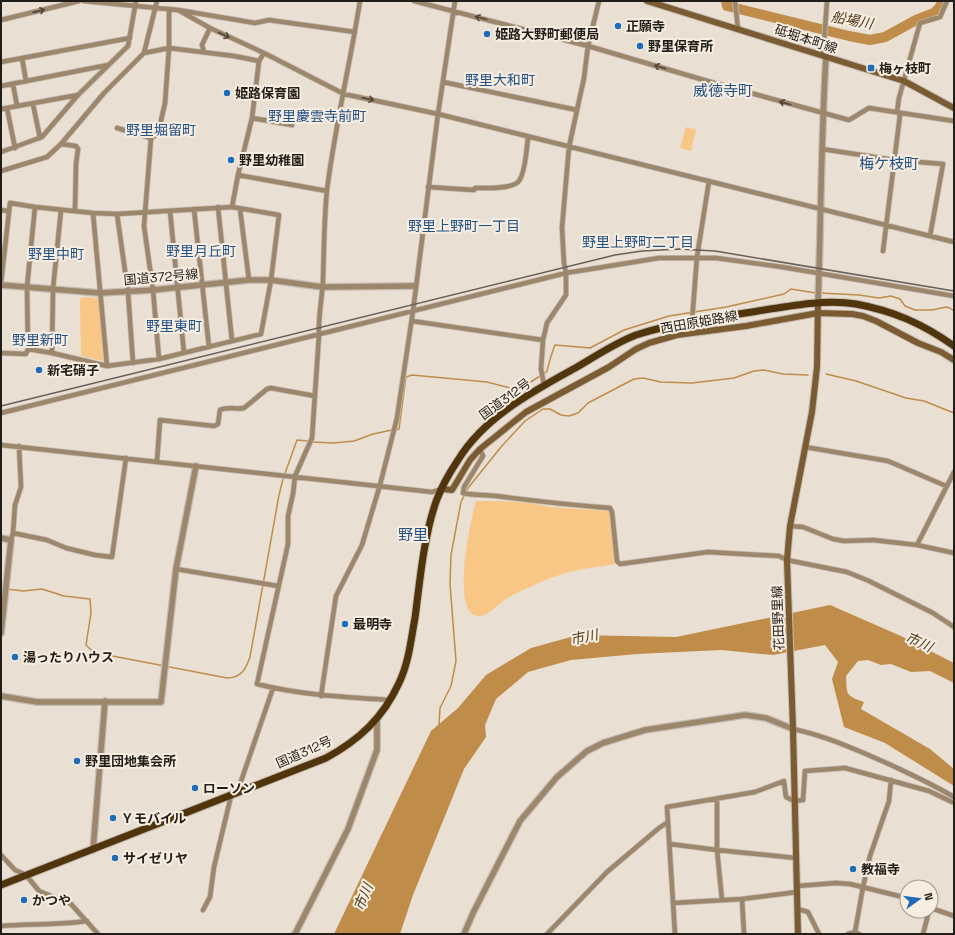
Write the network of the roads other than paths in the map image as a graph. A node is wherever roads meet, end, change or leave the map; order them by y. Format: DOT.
graph roads {
  1 [pos="80,1"];
  2 [pos="84,1"];
  3 [pos="157,1"];
  4 [pos="360,1"];
  5 [pos="414,1"];
  6 [pos="455,1"];
  7 [pos="599,1"];
  8 [pos="647,1"];
  9 [pos="827,1"];
  10 [pos="947,1"];
  11 [pos="735,2"];
  12 [pos="136,3"];
  13 [pos="156,8"];
  14 [pos="169,10"];
  15 [pos="178,10"];
  16 [pos="454,12"];
  17 [pos="1,20"];
  18 [pos="210,28"];
  19 [pos="738,29"];
  20 [pos="355,32"];
  21 [pos="130,38"];
  22 [pos="588,46"];
  23 [pos="169,48"];
  24 [pos="204,52"];
  25 [pos="144,53"];
  26 [pos="264,53"];
  27 [pos="825,57"];
  28 [pos="22,58"];
  29 [pos="1,62"];
  30 [pos="259,62"];
  31 [pos="108,65"];
  32 [pos="26,81"];
  33 [pos="904,81"];
  34 [pos="443,82"];
  35 [pos="13,84"];
  36 [pos="1,86"];
  37 [pos="344,94"];
  38 [pos="78,95"];
  39 [pos="33,104"];
  40 [pos="17,106"];
  41 [pos="7,108"];
  42 [pos="954,108"];
  43 [pos="1,109"];
  44 [pos="577,110"];
  45 [pos="897,112"];
  46 [pos="823,113"];
  47 [pos="438,114"];
  48 [pos="252,118"];
  49 [pos="954,121"];
  50 [pos="292,125"];
  51 [pos="117,128"];
  52 [pos="528,137"];
  53 [pos="40,138"];
  54 [pos="151,138"];
  55 [pos="61,144"];
  56 [pos="569,147"];
  57 [pos="15,148"];
  58 [pos="822,149"];
  59 [pos="1,152"];
  60 [pos="894,160"];
  61 [pos="1,171"];
  62 [pos="238,175"];
  63 [pos="709,181"];
  64 [pos="428,187"];
  65 [pos="327,191"];
  66 [pos="35,207"];
  67 [pos="218,207"];
  68 [pos="232,207"];
  69 [pos="194,209"];
  70 [pos="240,209"];
  71 [pos="821,209"];
  72 [pos="1,210"];
  73 [pos="61,210"];
  74 [pos="8,211"];
  75 [pos="75,211"];
  76 [pos="170,211"];
  77 [pos="145,212"];
  78 [pos="94,213"];
  79 [pos="117,214"];
  80 [pos="887,225"];
  81 [pos="930,236"];
  82 [pos="954,242"];
  83 [pos="883,251"];
  84 [pos="697,257"];
  85 [pos="566,273"];
  86 [pos="819,274"];
  87 [pos="249,280"];
  88 [pos="271,280"];
  89 [pos="226,282"];
  90 [pos="1,284"];
  91 [pos="202,285"];
  92 [pos="415,286"];
  93 [pos="27,287"];
  94 [pos="177,287"];
  95 [pos="322,287"];
  96 [pos="53,289"];
  97 [pos="153,290"];
  98 [pos="128,292"];
  99 [pos="100,293"];
  100 [pos="954,296"];
  101 [pos="818,303"];
  102 [pos="413,311"];
  103 [pos="818,313"];
  104 [pos="412,321"];
  105 [pos="692,321"];
  106 [pos="319,335"];
  107 [pos="543,340"];
  108 [pos="232,341"];
  109 [pos="209,346"];
  110 [pos="954,346"];
  111 [pos="28,349"];
  112 [pos="1,353"];
  113 [pos="52,353"];
  114 [pos="184,353"];
  115 [pos="159,359"];
  116 [pos="954,360"];
  117 [pos="133,363"];
  118 [pos="107,366"];
  119 [pos="544,385"];
  120 [pos="315,396"];
  121 [pos="1,413"];
  122 [pos="1,445"];
  123 [pos="19,446"];
  124 [pos="805,447"];
  125 [pos="480,449"];
  126 [pos="126,458"];
  127 [pos="157,461"];
  128 [pos="196,466"];
  129 [pos="954,472"];
  130 [pos="295,476"];
  131 [pos="380,485"];
  132 [pos="946,486"];
  133 [pos="442,489"];
  134 [pos="790,526"];
  135 [pos="13,533"];
  136 [pos="1,538"];
  137 [pos="11,540"];
  138 [pos="917,545"];
  139 [pos="954,554"];
  140 [pos="787,564"];
  141 [pos="176,569"];
  142 [pos="278,586"];
  143 [pos="954,627"];
  144 [pos="1,633"];
  145 [pos="273,688"];
  146 [pos="1,696"];
  147 [pos="321,696"];
  148 [pos="389,700"];
  149 [pos="105,701"];
  150 [pos="376,719"];
  151 [pos="793,729"];
  152 [pos="891,780"];
  153 [pos="234,795"];
  154 [pos="954,797"];
  155 [pos="717,799"];
  156 [pos="794,801"];
  157 [pos="954,802"];
  158 [pos="668,822"];
  159 [pos="670,844"];
  160 [pos="93,850"];
  161 [pos="717,850"];
  162 [pos="1,855"];
  163 [pos="796,858"];
  164 [pos="26,875"];
  165 [pos="1,885"];
  166 [pos="863,887"];
  167 [pos="797,889"];
  168 [pos="899,896"];
  169 [pos="742,899"];
  170 [pos="722,900"];
  171 [pos="673,902"];
  172 [pos="798,909"];
  173 [pos="203,910"];
  174 [pos="939,911"];
  175 [pos="954,916"];
  176 [pos="927,919"];
  177 [pos="87,921"];
  178 [pos="1,926"];
  179 [pos="857,933"];
  180 [pos="98,934"];
  181 [pos="295,934"];
  182 [pos="464,934"];
  183 [pos="547,934"];
  184 [pos="675,934"];
  185 [pos="744,934"];
  186 [pos="798,934"];
  187 [pos="819,934"];
  188 [pos="848,934"];
  189 [pos="923,934"];
  17 -- 1 [label="street, one-way"];
  2 -- 12 [label="street"];
  3 -- 13 [label="street"];
  4 -- 20 [label="street"];
  5 -- 16 [label="street"];
  6 -- 16 [label="street"];
  7 -- 22 [label="street"];
  8 -- 19 [label="main road, 砥堀本町線"];
  9 -- 27 [label="street"];
  10 -- 33 [label="street"];
  11 -- 19 [label="street"];
  12 -- 13 [label="street"];
  12 -- 21 [label="street"];
  13 -- 14 [label="street"];
  13 -- 25 [label="street"];
  14 -- 15 [label="street"];
  14 -- 23 [label="street"];
  15 -- 18 [label="street"];
  15 -- 20 [label="street"];
  22 -- 16 [label="street, one-way"];
  16 -- 34 [label="street"];
  18 -- 24 [label="street"];
  18 -- 26 [label="street, one-way"];
  19 -- 27 [label="main road, 砥堀本町線"];
  20 -- 37 [label="street"];
  21 -- 28 [label="street"];
  21 -- 31 [label="street"];
  22 -- 44 [label="street"];
  46 -- 22 [label="street, one-way"];
  23 -- 24 [label="street"];
  23 -- 25 [label="street"];
  23 -- 54 [label="street"];
  24 -- 30 [label="street"];
  25 -- 55 [label="street"];
  26 -- 30 [label="street"];
  26 -- 37 [label="street"];
  27 -- 33 [label="main road, 砥堀本町線"];
  27 -- 46 [label="street"];
  28 -- 29 [label="street"];
  28 -- 32 [label="street"];
  30 -- 48 [label="street"];
  31 -- 32 [label="street"];
  31 -- 38 [label="street"];
  32 -- 35 [label="street"];
  33 -- 42 [label="main road, 砥堀本町線"];
  33 -- 45 [label="street"];
  34 -- 44 [label="street"];
  34 -- 47 [label="street"];
  35 -- 36 [label="street"];
  35 -- 40 [label="street"];
  37 -- 47 [label="street, one-way"];
  37 -- 65 [label="street"];
  38 -- 39 [label="street"];
  38 -- 53 [label="street"];
  39 -- 40 [label="street"];
  39 -- 53 [label="street"];
  40 -- 41 [label="street"];
  41 -- 43 [label="street"];
  41 -- 57 [label="street"];
  44 -- 56 [label="street"];
  45 -- 46 [label="street"];
  45 -- 49 [label="street"];
  45 -- 60 [label="street"];
  46 -- 58 [label="street"];
  47 -- 52 [label="street"];
  47 -- 64 [label="street"];
  48 -- 50 [label="street"];
  48 -- 62 [label="street"];
  51 -- 54 [label="street"];
  52 -- 56 [label="street"];
  52 -- 64 [label="street"];
  53 -- 57 [label="street"];
  54 -- 77 [label="street"];
  55 -- 61 [label="street"];
  55 -- 75 [label="street"];
  56 -- 63 [label="street"];
  56 -- 85 [label="street"];
  57 -- 59 [label="street"];
  58 -- 60 [label="street"];
  58 -- 71 [label="street"];
  60 -- 80 [label="street"];
  60 -- 81 [label="street"];
  62 -- 65 [label="street"];
  62 -- 68 [label="street"];
  63 -- 71 [label="street"];
  63 -- 84 [label="street"];
  64 -- 92 [label="street"];
  65 -- 95 [label="street"];
  66 -- 73 [label="street"];
  66 -- 74 [label="street"];
  66 -- 93 [label="street"];
  67 -- 68 [label="street"];
  67 -- 69 [label="street"];
  67 -- 89 [label="street"];
  68 -- 70 [label="street"];
  69 -- 76 [label="street"];
  69 -- 91 [label="street"];
  70 -- 87 [label="street"];
  70 -- 88 [label="street"];
  71 -- 80 [label="street"];
  71 -- 86 [label="street"];
  72 -- 74 [label="street"];
  73 -- 75 [label="street"];
  73 -- 96 [label="street"];
  74 -- 90 [label="street"];
  75 -- 78 [label="street"];
  76 -- 77 [label="street"];
  76 -- 94 [label="street"];
  77 -- 79 [label="street"];
  77 -- 97 [label="street"];
  78 -- 79 [label="street"];
  78 -- 99 [label="street"];
  79 -- 98 [label="street"];
  80 -- 81 [label="street"];
  80 -- 83 [label="street"];
  81 -- 82 [label="street"];
  84 -- 85 [label="street"];
  84 -- 86 [label="street"];
  84 -- 105 [label="street"];
  85 -- 102 [label="street"];
  85 -- 107 [label="street"];
  86 -- 100 [label="street"];
  86 -- 101 [label="street"];
  87 -- 88 [label="street, 国道372号線"];
  87 -- 89 [label="street, 国道372号線"];
  88 -- 95 [label="street, 国道372号線"];
  88 -- 108 [label="street"];
  89 -- 91 [label="street, 国道372号線"];
  89 -- 108 [label="street"];
  90 -- 93 [label="street, 国道372号線"];
  91 -- 94 [label="street, 国道372号線"];
  91 -- 109 [label="street"];
  92 -- 95 [label="street, 国道372号線"];
  92 -- 102 [label="street"];
  93 -- 96 [label="street, 国道372号線"];
  93 -- 111 [label="street"];
  94 -- 97 [label="street, 国道372号線"];
  94 -- 114 [label="street"];
  95 -- 106 [label="street"];
  96 -- 99 [label="street, 国道372号線"];
  96 -- 113 [label="street"];
  97 -- 98 [label="street, 国道372号線"];
  97 -- 115 [label="street"];
  98 -- 99 [label="street, 国道372号線"];
  98 -- 117 [label="street"];
  99 -- 118 [label="street"];
  101 -- 103 [label="main road, 花田野里線"];
  101 -- 105 [label="highway, 国道312号"];
  101 -- 110 [label="highway, 国道312号"];
  102 -- 104 [label="street"];
  102 -- 106 [label="street"];
  103 -- 116 [label="main road, 西田原姫路線"];
  103 -- 124 [label="main road, 花田野里線"];
  103 -- 125 [label="main road, 西田原姫路線"];
  104 -- 107 [label="street"];
  104 -- 131 [label="street"];
  105 -- 119 [label="highway, 国道312号"];
  106 -- 120 [label="street"];
  106 -- 121 [label="street"];
  107 -- 119 [label="street"];
  108 -- 109 [label="street"];
  109 -- 114 [label="street"];
  111 -- 112 [label="street"];
  111 -- 113 [label="street"];
  113 -- 118 [label="street"];
  114 -- 115 [label="street"];
  115 -- 117 [label="street"];
  117 -- 118 [label="street"];
  119 -- 133 [label="highway, 国道312号"];
  120 -- 127 [label="street"];
  120 -- 130 [label="street"];
  122 -- 123 [label="street"];
  123 -- 126 [label="street"];
  123 -- 135 [label="street"];
  124 -- 132 [label="street"];
  124 -- 134 [label="main road, 花田野里線"];
  125 -- 133 [label="main road, 西田原姫路線"];
  125 -- 140 [label="street"];
  126 -- 127 [label="street"];
  126 -- 135 [label="street"];
  127 -- 128 [label="street"];
  128 -- 130 [label="street"];
  128 -- 141 [label="street"];
  129 -- 132 [label="street"];
  130 -- 131 [label="street"];
  130 -- 142 [label="street"];
  131 -- 133 [label="street"];
  131 -- 147 [label="street"];
  132 -- 138 [label="street"];
  133 -- 148 [label="highway, 国道312号"];
  134 -- 138 [label="street"];
  134 -- 140 [label="main road, 花田野里線"];
  135 -- 137 [label="street"];
  136 -- 137 [label="street"];
  137 -- 144 [label="street"];
  138 -- 139 [label="street"];
  140 -- 143 [label="street"];
  140 -- 151 [label="main road, 花田野里線"];
  141 -- 142 [label="street"];
  141 -- 149 [label="street"];
  142 -- 145 [label="street"];
  145 -- 147 [label="street"];
  145 -- 153 [label="street"];
  146 -- 149 [label="street"];
  147 -- 148 [label="street"];
  148 -- 150 [label="highway, 国道312号"];
  149 -- 160 [label="street"];
  150 -- 153 [label="highway, 国道312号"];
  150 -- 181 [label="street"];
  151 -- 154 [label="street"];
  151 -- 156 [label="main road, 花田野里線"];
  151 -- 182 [label="street"];
  152 -- 156 [label="street"];
  152 -- 157 [label="street"];
  152 -- 166 [label="street"];
  153 -- 160 [label="highway, 国道312号"];
  153 -- 173 [label="street"];
  155 -- 156 [label="street"];
  155 -- 158 [label="street"];
  155 -- 161 [label="street"];
  156 -- 163 [label="main road, 花田野里線"];
  158 -- 159 [label="street"];
  158 -- 183 [label="street"];
  159 -- 161 [label="street"];
  159 -- 171 [label="street"];
  160 -- 164 [label="highway, 国道312号"];
  161 -- 163 [label="street"];
  161 -- 170 [label="street"];
  162 -- 164 [label="street"];
  163 -- 167 [label="main road, 花田野里線"];
  164 -- 165 [label="highway, 国道312号"];
  164 -- 177 [label="street"];
  166 -- 167 [label="street"];
  166 -- 168 [label="street"];
  166 -- 179 [label="street"];
  167 -- 169 [label="street"];
  167 -- 172 [label="main road, 花田野里線"];
  169 -- 170 [label="street"];
  169 -- 185 [label="street"];
  170 -- 171 [label="street"];
  171 -- 184 [label="street"];
  172 -- 186 [label="main road, 花田野里線"];
  172 -- 187 [label="street"];
  174 -- 175 [label="street"];
  176 -- 189 [label="street"];
  177 -- 178 [label="street"];
  177 -- 180 [label="street"];
  179 -- 188 [label="street"];
}
